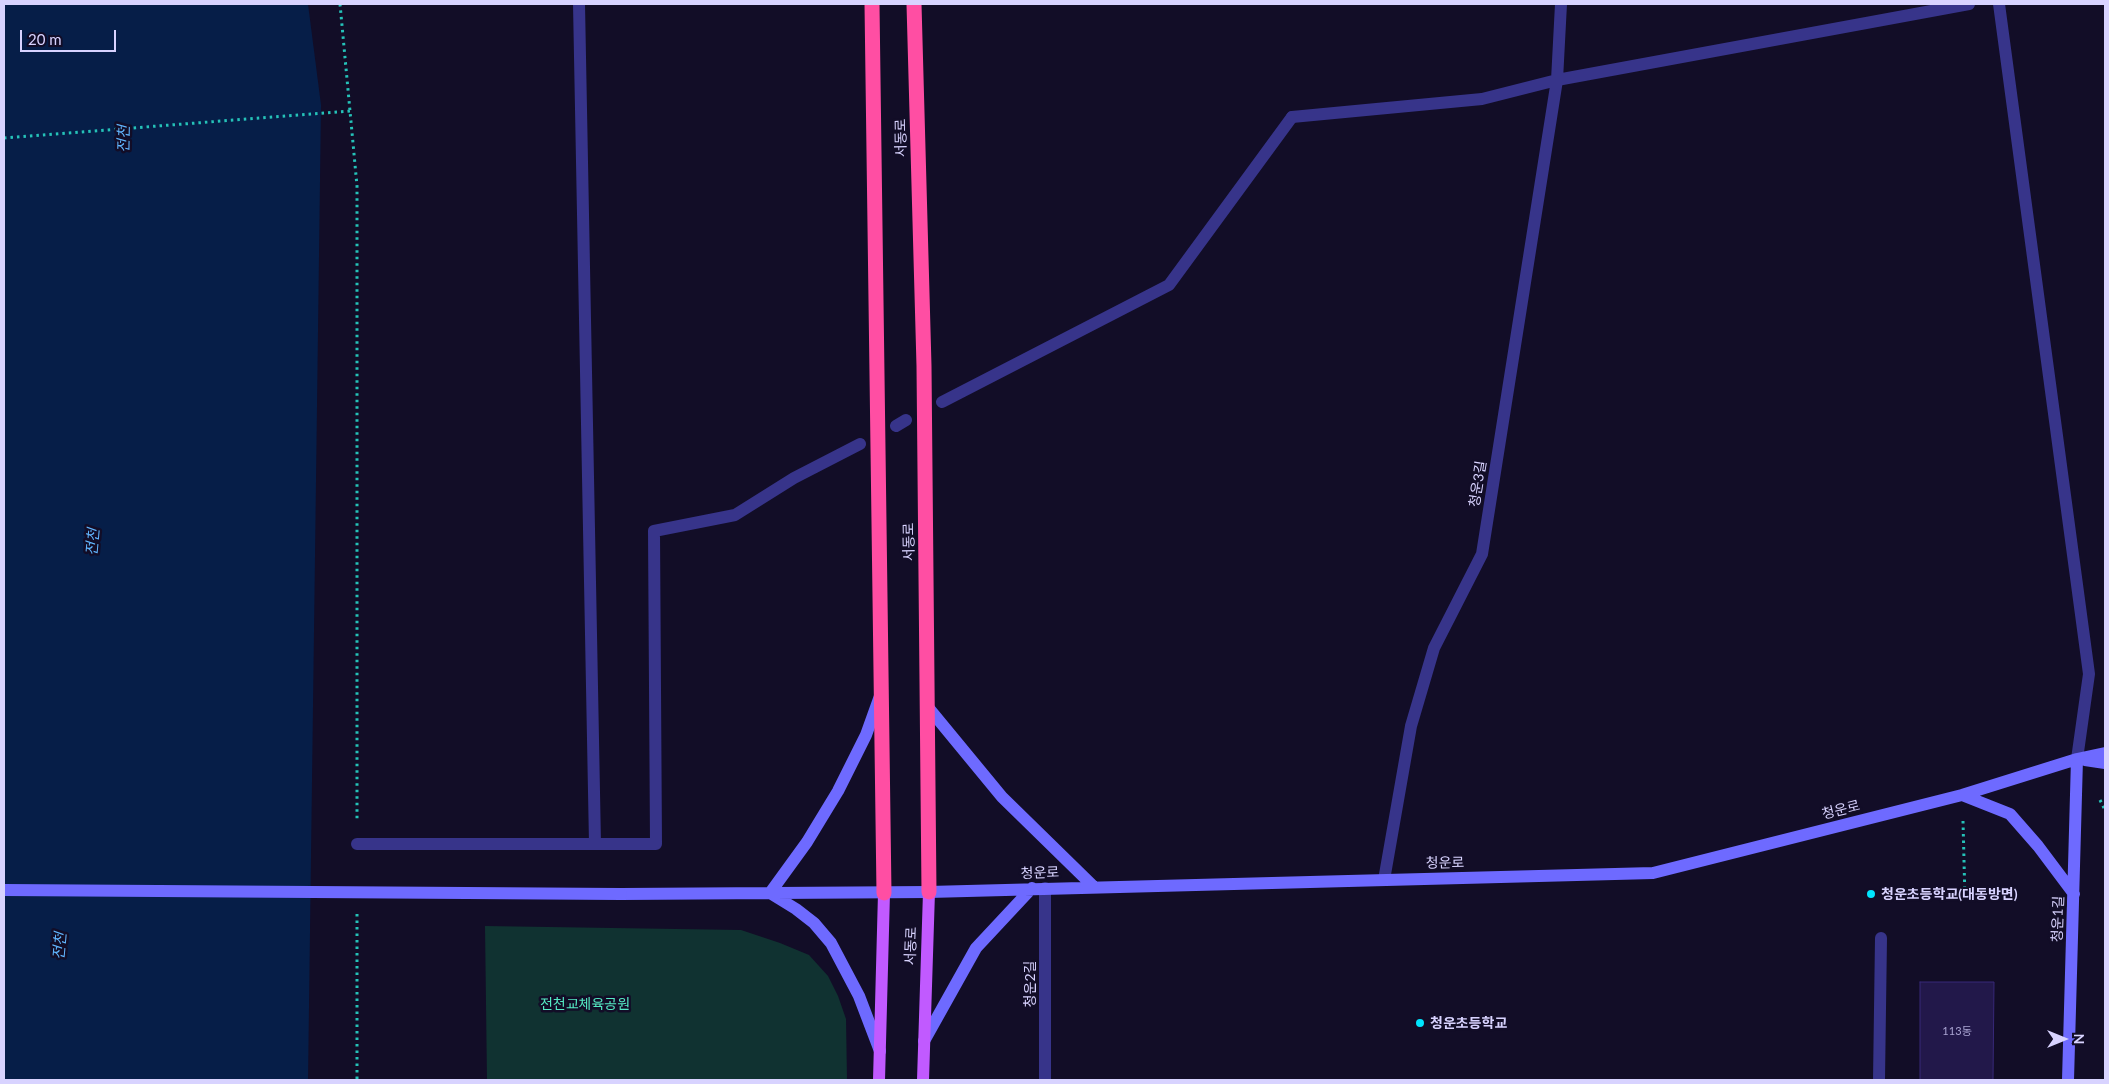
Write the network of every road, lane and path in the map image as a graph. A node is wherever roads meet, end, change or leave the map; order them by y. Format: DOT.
graph roads {
  1 [pos="340,4"];
  2 [pos="579,4"];
  3 [pos="872,4"];
  4 [pos="914,4"];
  5 [pos="1561,4"];
  6 [pos="1969,4"];
  7 [pos="1999,4"];
  8 [pos="1558,80"];
  9 [pos="350,111"];
  10 [pos="4,138"];
  11 [pos="942,402"];
  12 [pos="860,444"];
  13 [pos="881,691"];
  14 [pos="927,706"];
  15 [pos="2105,748"];
  16 [pos="2105,753"];
  17 [pos="2077,759"];
  18 [pos="2105,763"];
  19 [pos="1962,795"];
  20 [pos="357,844"];
  21 [pos="595,844"];
  22 [pos="1384,880"];
  23 [pos="1093,886"];
  24 [pos="1032,888"];
  25 [pos="1045,888"];
  26 [pos="4,890"];
  27 [pos="929,892"];
  28 [pos="770,893"];
  29 [pos="884,893"];
  30 [pos="2074,894"];
  31 [pos="1965,900"];
  32 [pos="357,913"];
  33 [pos="1881,938"];
  34 [pos="924,1041"];
  35 [pos="880,1051"];
  36 [pos="357,1080"];
  37 [pos="880,1080"];
  38 [pos="923,1080"];
  39 [pos="1045,1080"];
  40 [pos="1879,1080"];
  41 [pos="2068,1080"];
  1 -- 9 [label="path"];
  2 -- 21 [label="street"];
  3 -- 13 [label="highway, 서동로"];
  4 -- 14 [label="highway, 서동로"];
  5 -- 8 [label="street, 청운3길"];
  6 -- 8 [label="street"];
  7 -- 17 [label="street"];
  8 -- 11 [label="street"];
  8 -- 22 [label="street, 청운3길"];
  9 -- 10 [label="path"];
  9 -- 20 [label="path"];
  12 -- 21 [label="street"];
  13 -- 28 [label="street"];
  13 -- 29 [label="highway, 서동로"];
  14 -- 23 [label="street"];
  14 -- 27 [label="highway, 서동로"];
  15 -- 17 [label="street"];
  16 -- 17 [label="street, 청운로"];
  17 -- 18 [label="street"];
  17 -- 19 [label="street, 청운로"];
  17 -- 30 [label="street, 청운1길"];
  19 -- 22 [label="street, 청운로"];
  19 -- 30 [label="street"];
  19 -- 31 [label="path"];
  20 -- 21 [label="street"];
  22 -- 23 [label="street, 청운로"];
  23 -- 25 [label="street, 청운로"];
  24 -- 25 [label="street, 청운로"];
  24 -- 27 [label="street, 청운로"];
  24 -- 34 [label="street"];
  25 -- 39 [label="street, 청운2길"];
  26 -- 28 [label="street, 청운로, bridge"];
  27 -- 29 [label="street, 청운로"];
  27 -- 34 [label="main road, 서동로"];
  28 -- 29 [label="street, 청운로"];
  28 -- 35 [label="street"];
  29 -- 35 [label="main road, 서동로"];
  30 -- 41 [label="street, 청운1길"];
  32 -- 36 [label="path"];
  33 -- 40 [label="street"];
  34 -- 38 [label="main road, 서동로"];
  35 -- 37 [label="main road, 서동로"];
}
